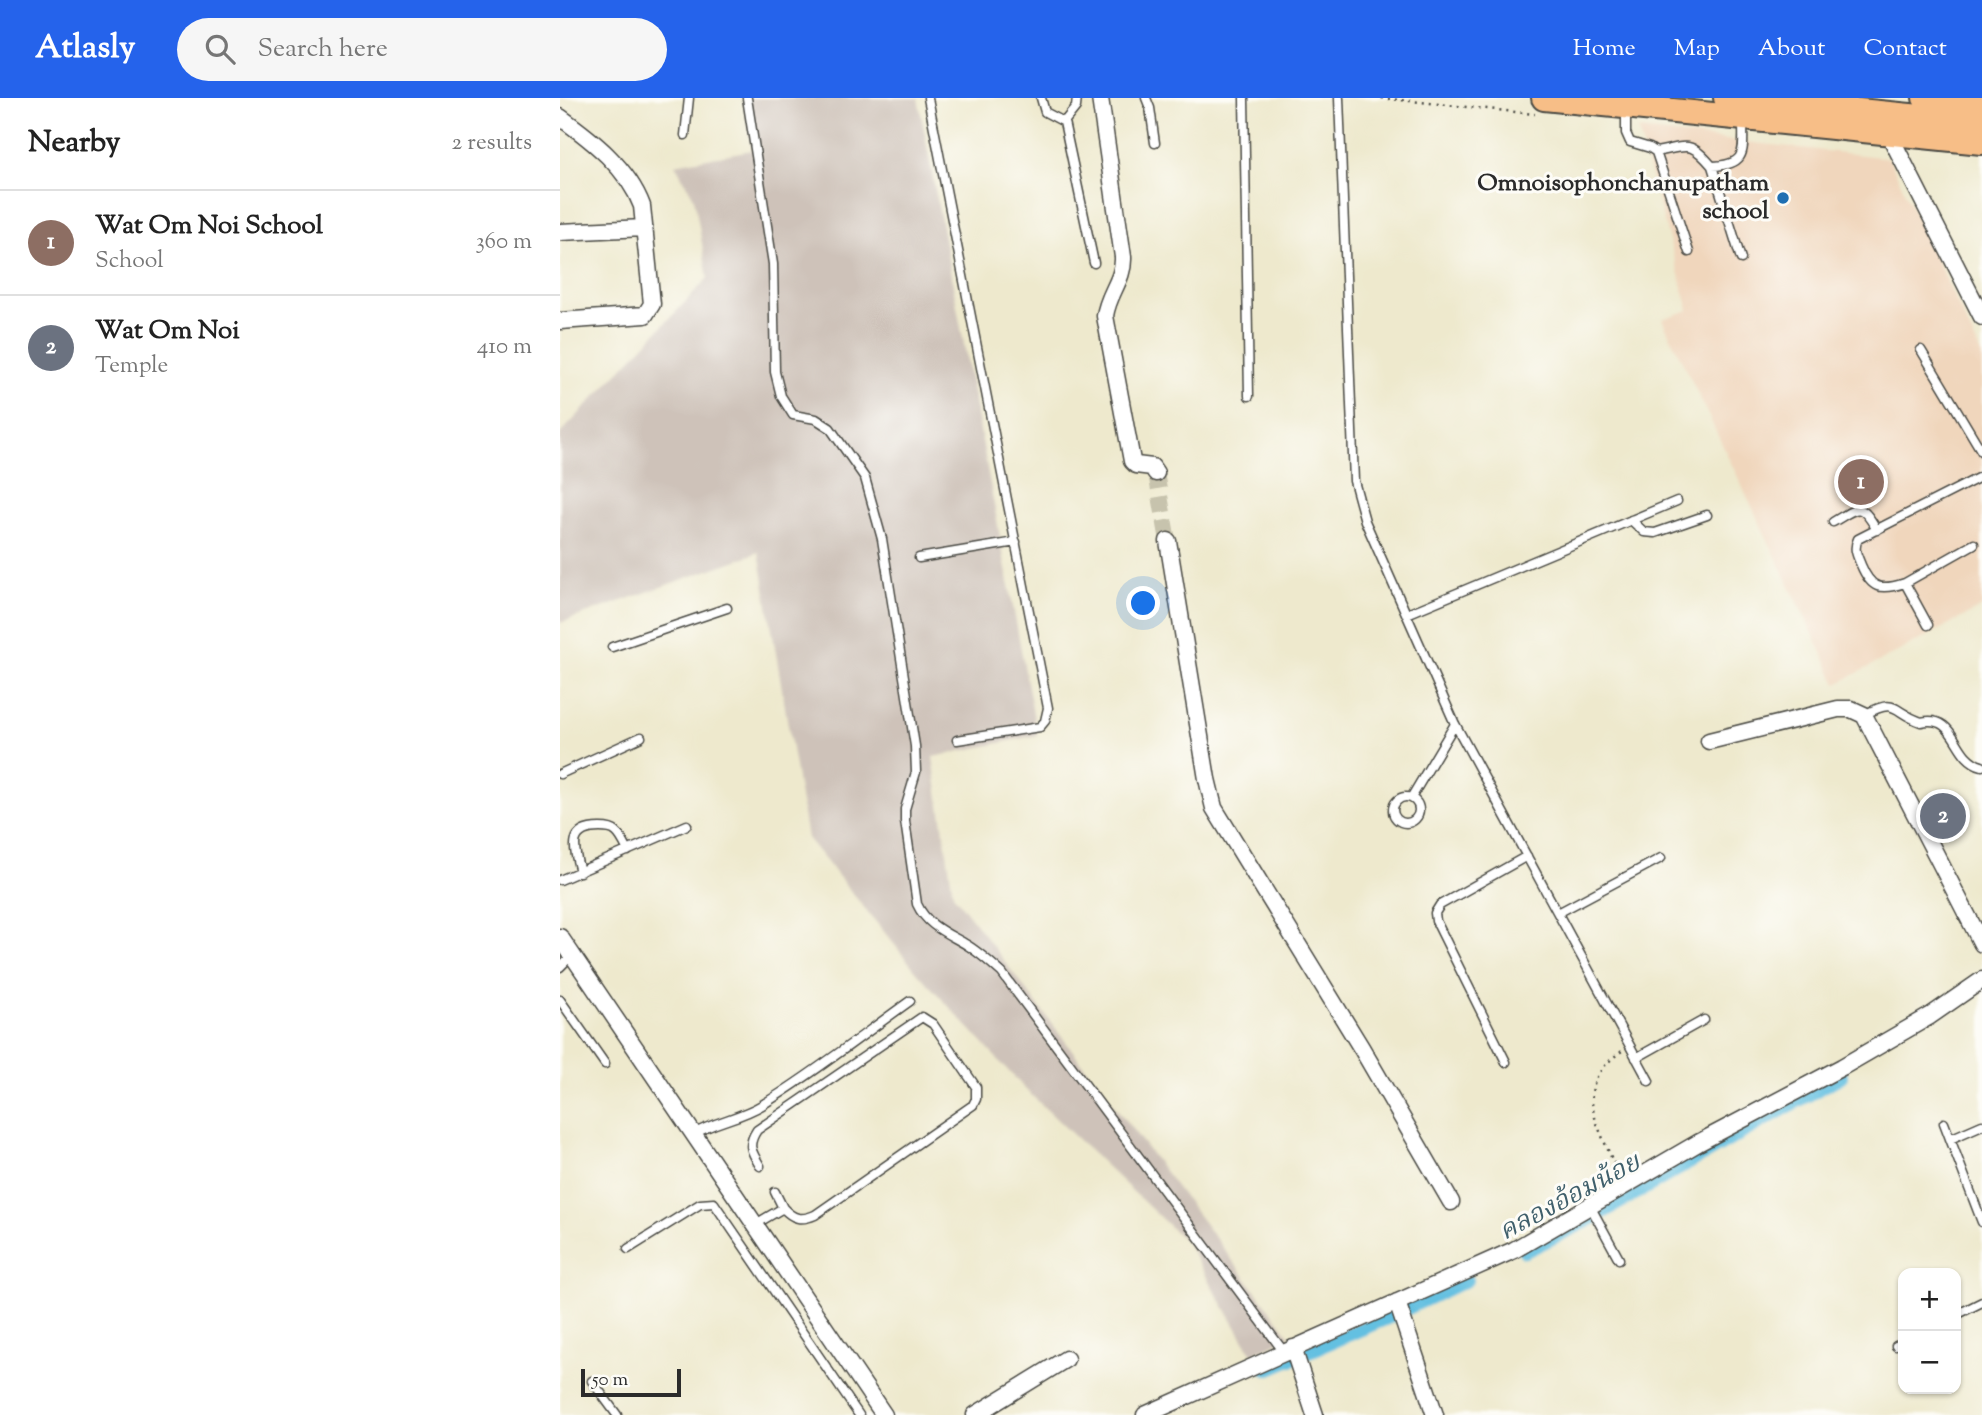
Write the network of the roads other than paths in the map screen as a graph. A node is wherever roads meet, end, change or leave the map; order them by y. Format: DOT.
graph roads {
  1 [pos="689,98"];
  2 [pos="747,98"];
  3 [pos="929,98"];
  4 [pos="1041,98"];
  5 [pos="1077,98"];
  6 [pos="1100,98"];
  7 [pos="1146,98"];
  8 [pos="1244,98"];
  9 [pos="1339,98"];
  10 [pos="1544,98"];
  11 [pos="1726,98"];
  12 [pos="1925,98"];
  13 [pos="1982,104"];
  14 [pos="1626,106"];
  15 [pos="1752,110"];
  16 [pos="560,117"];
  17 [pos="1064,122"];
  18 [pos="1888,132"];
  19 [pos="685,135"];
  20 [pos="1981,136"];
  21 [pos="1155,143"];
  22 [pos="1656,152"];
  23 [pos="1712,166"];
  24 [pos="644,228"];
  25 [pos="560,232"];
  26 [pos="1689,252"];
  27 [pos="1741,259"];
  28 [pos="1094,263"];
  29 [pos="1982,317"];
  30 [pos="560,321"];
  31 [pos="1921,350"];
  32 [pos="1249,396"];
  33 [pos="1982,452"];
  34 [pos="1156,473"];
  35 [pos="1982,476"];
  36 [pos="1677,501"];
  37 [pos="1707,515"];
  38 [pos="1631,520"];
  39 [pos="1833,522"];
  40 [pos="1877,530"];
  41 [pos="1168,541"];
  42 [pos="1016,542"];
  43 [pos="1974,544"];
  44 [pos="919,558"];
  45 [pos="1905,583"];
  46 [pos="727,608"];
  47 [pos="1406,614"];
  48 [pos="1928,625"];
  49 [pos="612,647"];
  50 [pos="1864,715"];
  51 [pos="1455,724"];
  52 [pos="641,737"];
  53 [pos="957,740"];
  54 [pos="1709,741"];
  55 [pos="1982,766"];
  56 [pos="560,774"];
  57 [pos="1411,798"];
  58 [pos="687,825"];
  59 [pos="628,851"];
  60 [pos="1527,856"];
  61 [pos="1661,859"];
  62 [pos="580,872"];
  63 [pos="560,880"];
  64 [pos="1558,913"];
  65 [pos="560,937"];
  66 [pos="1982,944"];
  67 [pos="566,961"];
  68 [pos="1982,980"];
  69 [pos="560,1000"];
  70 [pos="910,1002"];
  71 [pos="1704,1020"];
  72 [pos="1636,1058"];
  73 [pos="1506,1062"];
  74 [pos="605,1064"];
  75 [pos="1649,1081"];
  76 [pos="1944,1123"];
  77 [pos="1982,1125"];
  78 [pos="692,1135"];
  79 [pos="1950,1139"];
  80 [pos="760,1166"];
  81 [pos="775,1192"];
  82 [pos="1451,1202"];
  83 [pos="783,1208"];
  84 [pos="1594,1213"];
  85 [pos="1982,1222"];
  86 [pos="754,1226"];
  87 [pos="628,1249"];
  88 [pos="774,1255"];
  89 [pos="1619,1259"];
  90 [pos="757,1265"];
  91 [pos="1982,1302"];
  92 [pos="1399,1309"];
  93 [pos="1961,1312"];
  94 [pos="1292,1353"];
  95 [pos="1066,1359"];
  96 [pos="593,1381"];
  97 [pos="617,1415"];
  98 [pos="859,1415"];
  99 [pos="884,1415"];
  100 [pos="975,1415"];
  101 [pos="1145,1415"];
  102 [pos="1315,1415"];
  103 [pos="1435,1415"];
  1 -- 19 [label="lane"];
  2 -- 94 [label="lane"];
  3 -- 42 [label="lane"];
  4 -- 17 [label="lane"];
  5 -- 17 [label="lane"];
  6 -- 34 [label="street"];
  7 -- 21 [label="lane"];
  8 -- 32 [label="lane"];
  9 -- 47 [label="lane"];
  10 -- 14 [label="main road"];
  11 -- 15 [label="main road"];
  12 -- 13 [label="main road"];
  14 -- 15 [label="main road"];
  14 -- 22 [label="lane"];
  15 -- 18 [label="main road"];
  15 -- 20 [label="main road"];
  15 -- 23 [label="lane"];
  16 -- 24 [label="street"];
  17 -- 28 [label="lane"];
  18 -- 20 [label="main road"];
  18 -- 29 [label="street"];
  22 -- 23 [label="lane"];
  22 -- 26 [label="lane"];
  23 -- 27 [label="lane"];
  24 -- 25 [label="street"];
  24 -- 30 [label="street"];
  31 -- 33 [label="lane"];
  35 -- 40 [label="lane"];
  36 -- 38 [label="lane"];
  37 -- 38 [label="lane"];
  38 -- 47 [label="lane"];
  39 -- 40 [label="lane"];
  40 -- 45 [label="lane"];
  41 -- 82 [label="street"];
  42 -- 44 [label="lane"];
  42 -- 53 [label="lane"];
  43 -- 45 [label="lane"];
  45 -- 48 [label="lane"];
  46 -- 49 [label="lane"];
  47 -- 51 [label="lane"];
  50 -- 54 [label="street"];
  50 -- 55 [label="lane"];
  50 -- 66 [label="street"];
  51 -- 57 [label="lane"];
  51 -- 60 [label="lane"];
  52 -- 56 [label="lane"];
  58 -- 59 [label="lane"];
  59 -- 62 [label="lane"];
  59 -- 62 [label="lane"];
  60 -- 64 [label="lane"];
  60 -- 73 [label="lane"];
  61 -- 64 [label="lane"];
  62 -- 63 [label="lane"];
  64 -- 72 [label="lane"];
  65 -- 67 [label="street"];
  67 -- 78 [label="street"];
  68 -- 84 [label="street"];
  69 -- 74 [label="lane"];
  70 -- 78 [label="lane"];
  71 -- 72 [label="lane"];
  72 -- 75 [label="lane"];
  76 -- 79 [label="lane"];
  77 -- 79 [label="lane"];
  78 -- 86 [label="street"];
  79 -- 85 [label="lane"];
  80 -- 83 [label="lane"];
  81 -- 83 [label="lane"];
  83 -- 86 [label="lane"];
  84 -- 89 [label="lane"];
  84 -- 92 [label="street"];
  86 -- 88 [label="street"];
  87 -- 90 [label="lane"];
  88 -- 90 [label="lane"];
  88 -- 99 [label="street"];
  90 -- 98 [label="lane"];
  91 -- 93 [label="lane"];
  92 -- 94 [label="street"];
  92 -- 103 [label="street"];
  94 -- 101 [label="street"];
  94 -- 102 [label="street"];
  95 -- 100 [label="street"];
  96 -- 97 [label="lane"];
}
